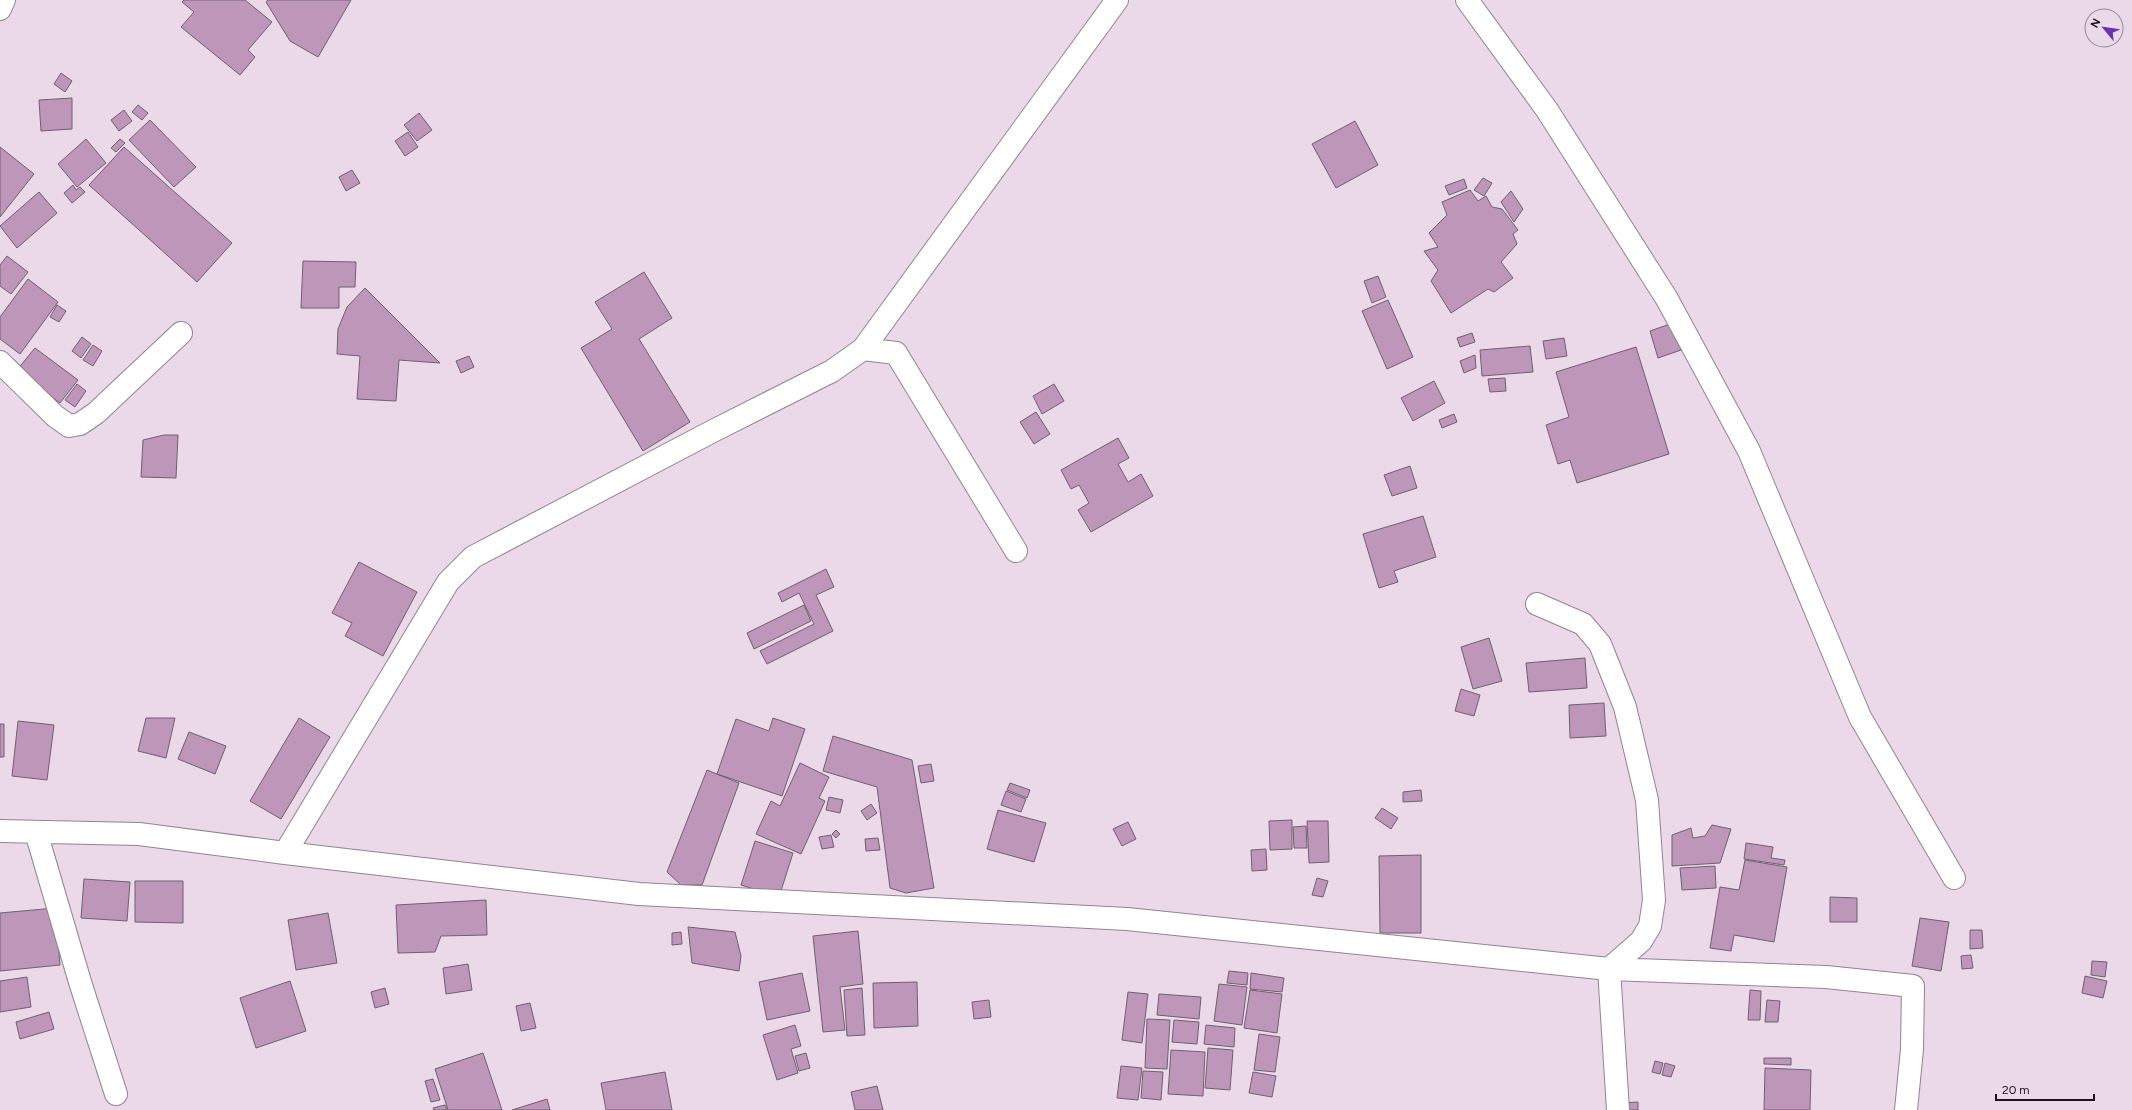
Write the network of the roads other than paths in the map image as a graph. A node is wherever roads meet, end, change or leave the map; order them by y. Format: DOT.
graph roads {
  1 [pos="4,0"];
  2 [pos="1117,0"];
  3 [pos="1467,0"];
  4 [pos="0,9"];
  5 [pos="181,333"];
  6 [pos="863,349"];
  7 [pos="0,362"];
  8 [pos="1016,551"];
  9 [pos="1537,604"];
  10 [pos="0,830"];
  11 [pos="36,832"];
  12 [pos="285,853"];
  13 [pos="1954,878"];
  14 [pos="1609,969"];
  15 [pos="116,1094"];
  16 [pos="1618,1110"];
  17 [pos="1906,1110"];
  1 -- 4 [label="street"];
  2 -- 6 [label="street"];
  3 -- 13 [label="street"];
  5 -- 7 [label="street"];
  6 -- 8 [label="street"];
  6 -- 12 [label="street"];
  9 -- 14 [label="street"];
  10 -- 11 [label="street"];
  11 -- 12 [label="street"];
  11 -- 15 [label="street"];
  12 -- 14 [label="street"];
  14 -- 16 [label="street"];
  14 -- 17 [label="street"];
}
